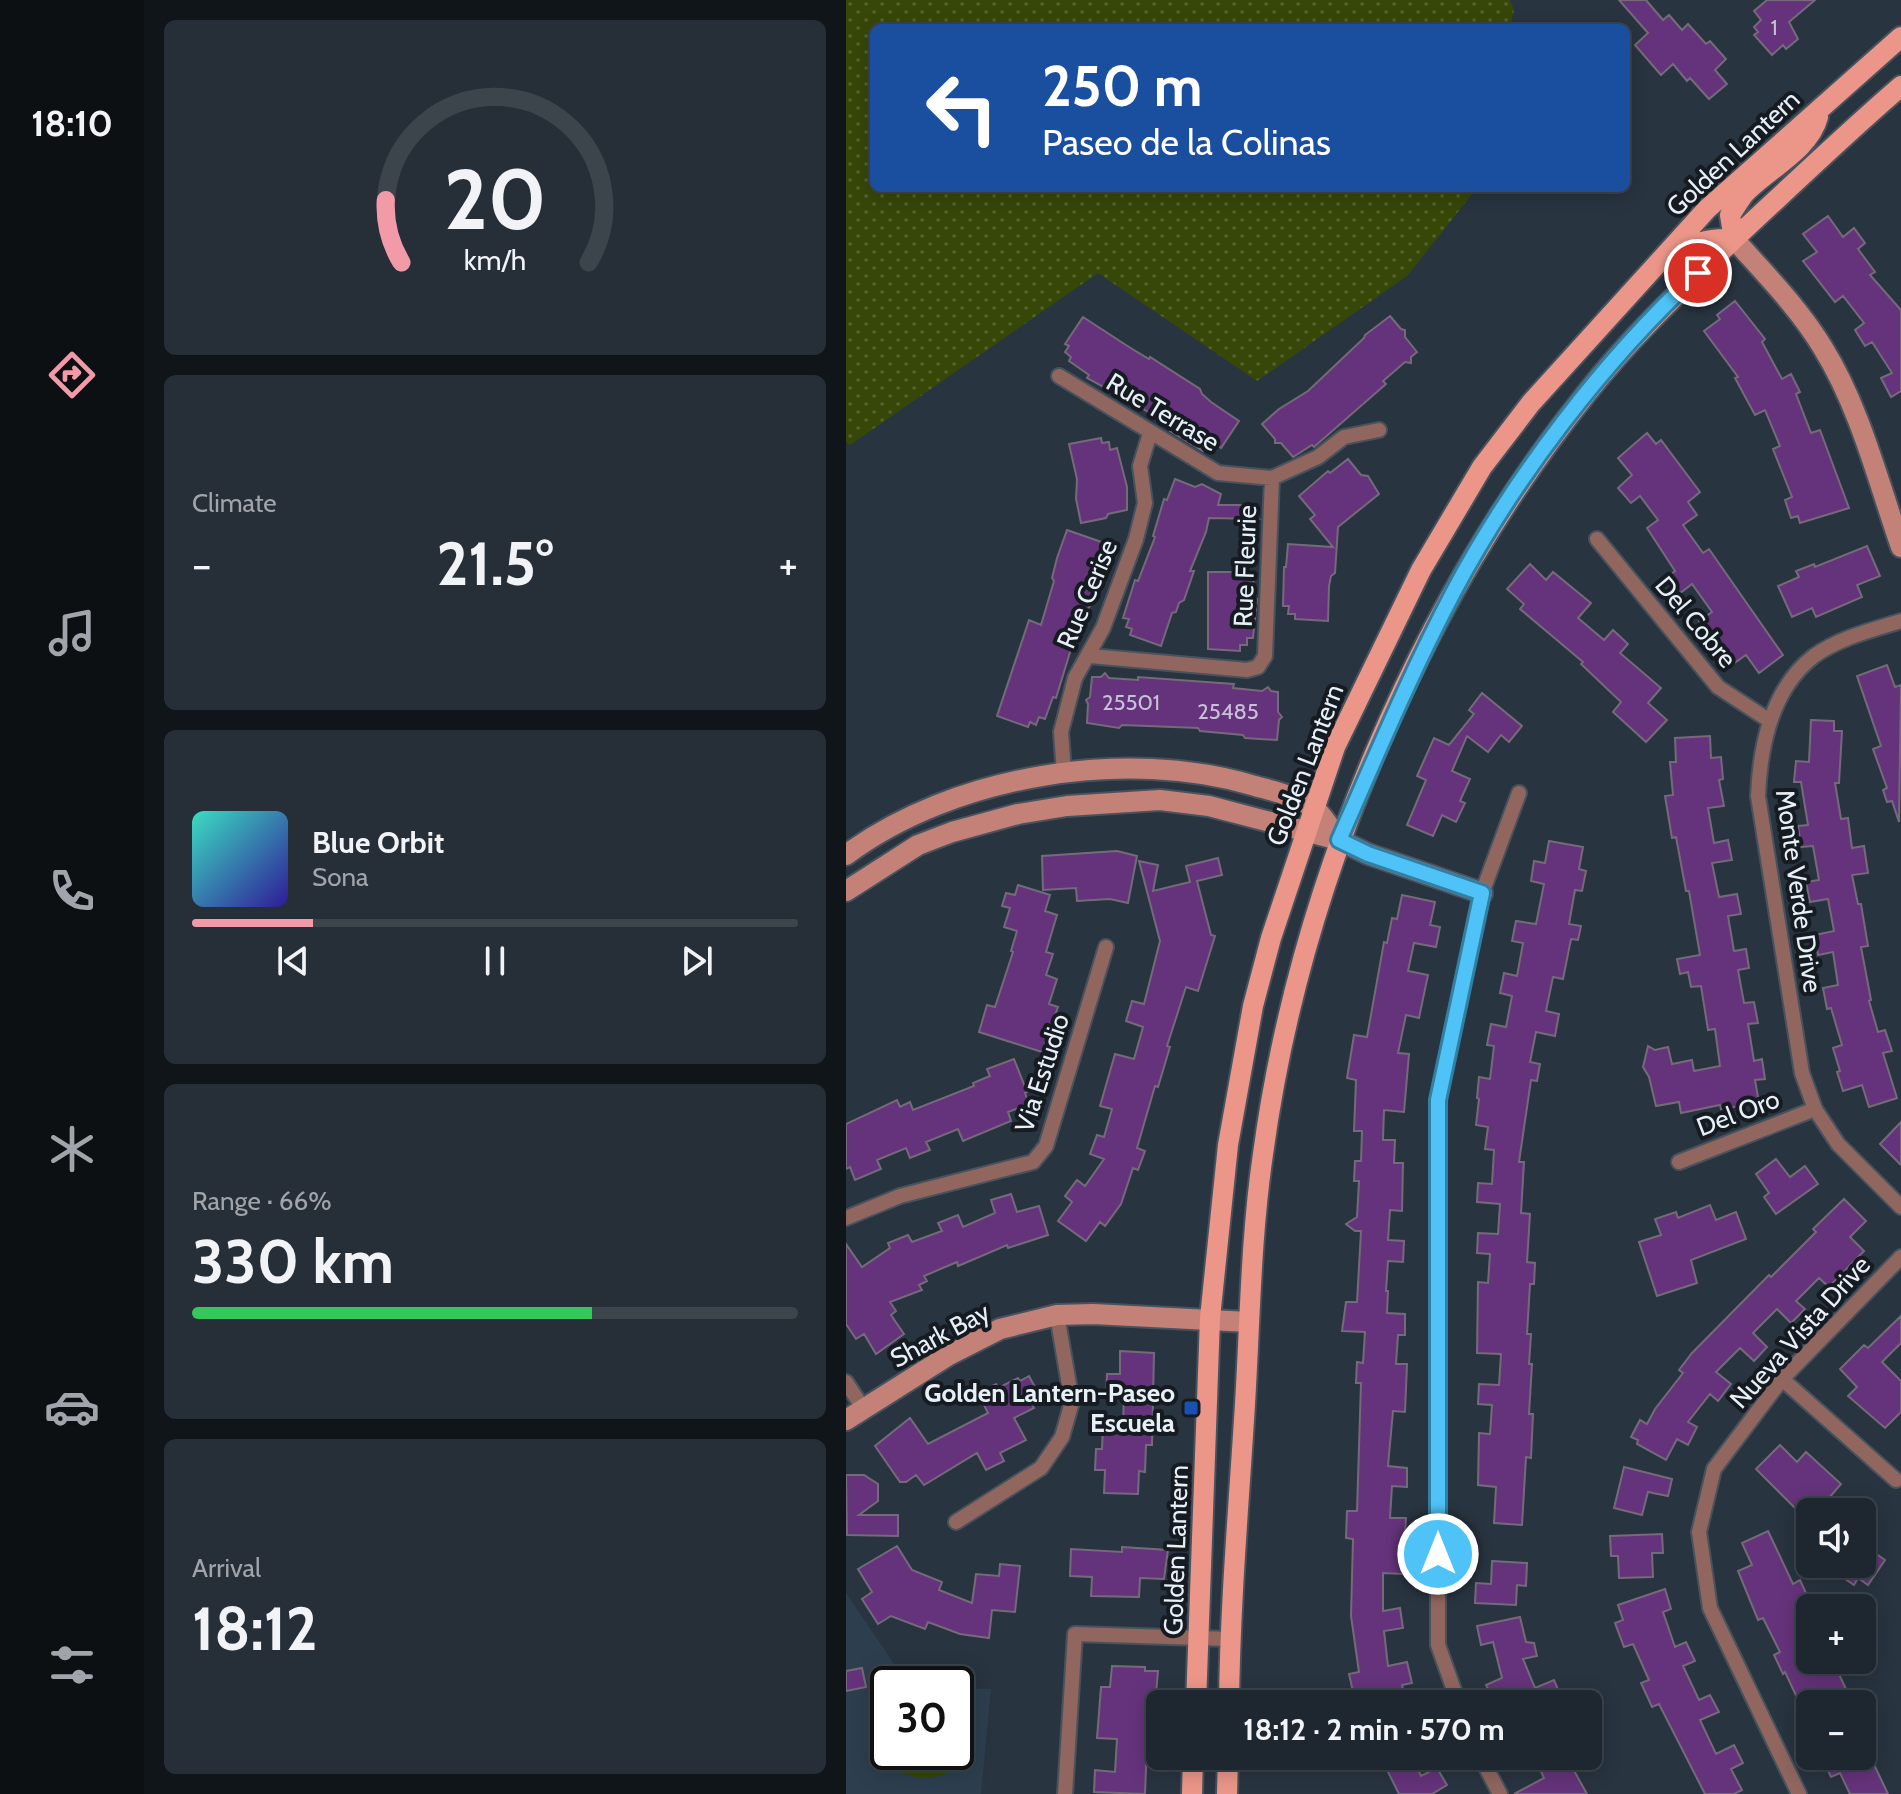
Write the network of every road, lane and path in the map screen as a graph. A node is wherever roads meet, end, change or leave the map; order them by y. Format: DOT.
graph roads {
  1 [pos="1901,37"];
  2 [pos="1901,86"];
  3 [pos="1820,106"];
  4 [pos="1734,239"];
  5 [pos="1601,327"];
  6 [pos="1059,376"];
  7 [pos="1379,430"];
  8 [pos="1150,433"];
  9 [pos="1272,478"];
  10 [pos="1597,539"];
  11 [pos="1901,547"];
  12 [pos="1901,621"];
  13 [pos="1090,656"];
  14 [pos="1770,721"];
  15 [pos="1064,773"];
  16 [pos="1519,793"];
  17 [pos="1067,806"];
  18 [pos="1314,808"];
  19 [pos="1305,833"];
  20 [pos="1339,840"];
  21 [pos="846,855"];
  22 [pos="846,891"];
  23 [pos="1482,893"];
  24 [pos="1106,947"];
  25 [pos="1815,1109"];
  26 [pos="1679,1162"];
  27 [pos="1901,1207"];
  28 [pos="846,1218"];
  29 [pos="1901,1257"];
  30 [pos="1057,1315"];
  31 [pos="1210,1318"];
  32 [pos="1249,1322"];
  33 [pos="1782,1379"];
  34 [pos="846,1382"];
  35 [pos="863,1408"];
  36 [pos="846,1420"];
  37 [pos="1896,1480"];
  38 [pos="956,1522"];
  39 [pos="1199,1637"];
  40 [pos="1230,1639"];
  41 [pos="1197,1690"];
  42 [pos="1229,1690"];
  43 [pos="1454,1690"];
  44 [pos="1193,1770"];
  45 [pos="1228,1770"];
  46 [pos="1487,1770"];
  47 [pos="1065,1794"];
  48 [pos="1192,1794"];
  49 [pos="1227,1794"];
  50 [pos="1500,1794"];
  51 [pos="1799,1794"];
  1 -- 3 [label="main road, Golden Lantern"];
  2 -- 4 [label="main road"];
  3 -- 4 [label="main road"];
  3 -- 5 [label="main road, Golden Lantern"];
  4 -- 5 [label="main road"];
  4 -- 11 [label="main road"];
  4 -- 20 [label="main road"];
  5 -- 18 [label="main road, Golden Lantern"];
  6 -- 8 [label="street, Rue Terrase"];
  7 -- 9 [label="street, Rue Terrase"];
  8 -- 9 [label="street, Rue Terrase"];
  8 -- 13 [label="street, Rue Cerise"];
  9 -- 13 [label="street, Rue Fleurie"];
  10 -- 14 [label="street, Del Cobre"];
  12 -- 14 [label="street, Monte Verde Drive"];
  13 -- 15 [label="street, Rue Cerise"];
  14 -- 25 [label="street, Monte Verde Drive"];
  15 -- 17 [label="main road"];
  15 -- 18 [label="main road"];
  15 -- 21 [label="main road"];
  16 -- 23 [label="street"];
  17 -- 19 [label="main road"];
  17 -- 22 [label="main road"];
  18 -- 19 [label="main road, Golden Lantern"];
  18 -- 20 [label="main road"];
  19 -- 20 [label="main road"];
  19 -- 31 [label="main road, Golden Lantern"];
  20 -- 23 [label="main road"];
  20 -- 32 [label="main road"];
  23 -- 43 [label="street"];
  24 -- 28 [label="street, Via Estudio"];
  25 -- 26 [label="street, Del Oro"];
  25 -- 27 [label="street, Monte Verde Drive"];
  29 -- 33 [label="street, Nueva Vista Drive"];
  30 -- 31 [label="main road, Shark Bay"];
  30 -- 35 [label="main road, Shark Bay"];
  30 -- 38 [label="street"];
  31 -- 32 [label="main road, Shark Bay"];
  31 -- 39 [label="main road, Golden Lantern"];
  32 -- 40 [label="main road"];
  33 -- 37 [label="street"];
  33 -- 51 [label="street, Nueva Vista Drive"];
  34 -- 35 [label="street"];
  35 -- 36 [label="main road, Shark Bay"];
  39 -- 40 [label="street"];
  39 -- 41 [label="main road, Golden Lantern"];
  39 -- 47 [label="street"];
  40 -- 42 [label="main road"];
  44 -- 48 [label="main road"];
  45 -- 49 [label="main road"];
  46 -- 50 [label="street"];
}
